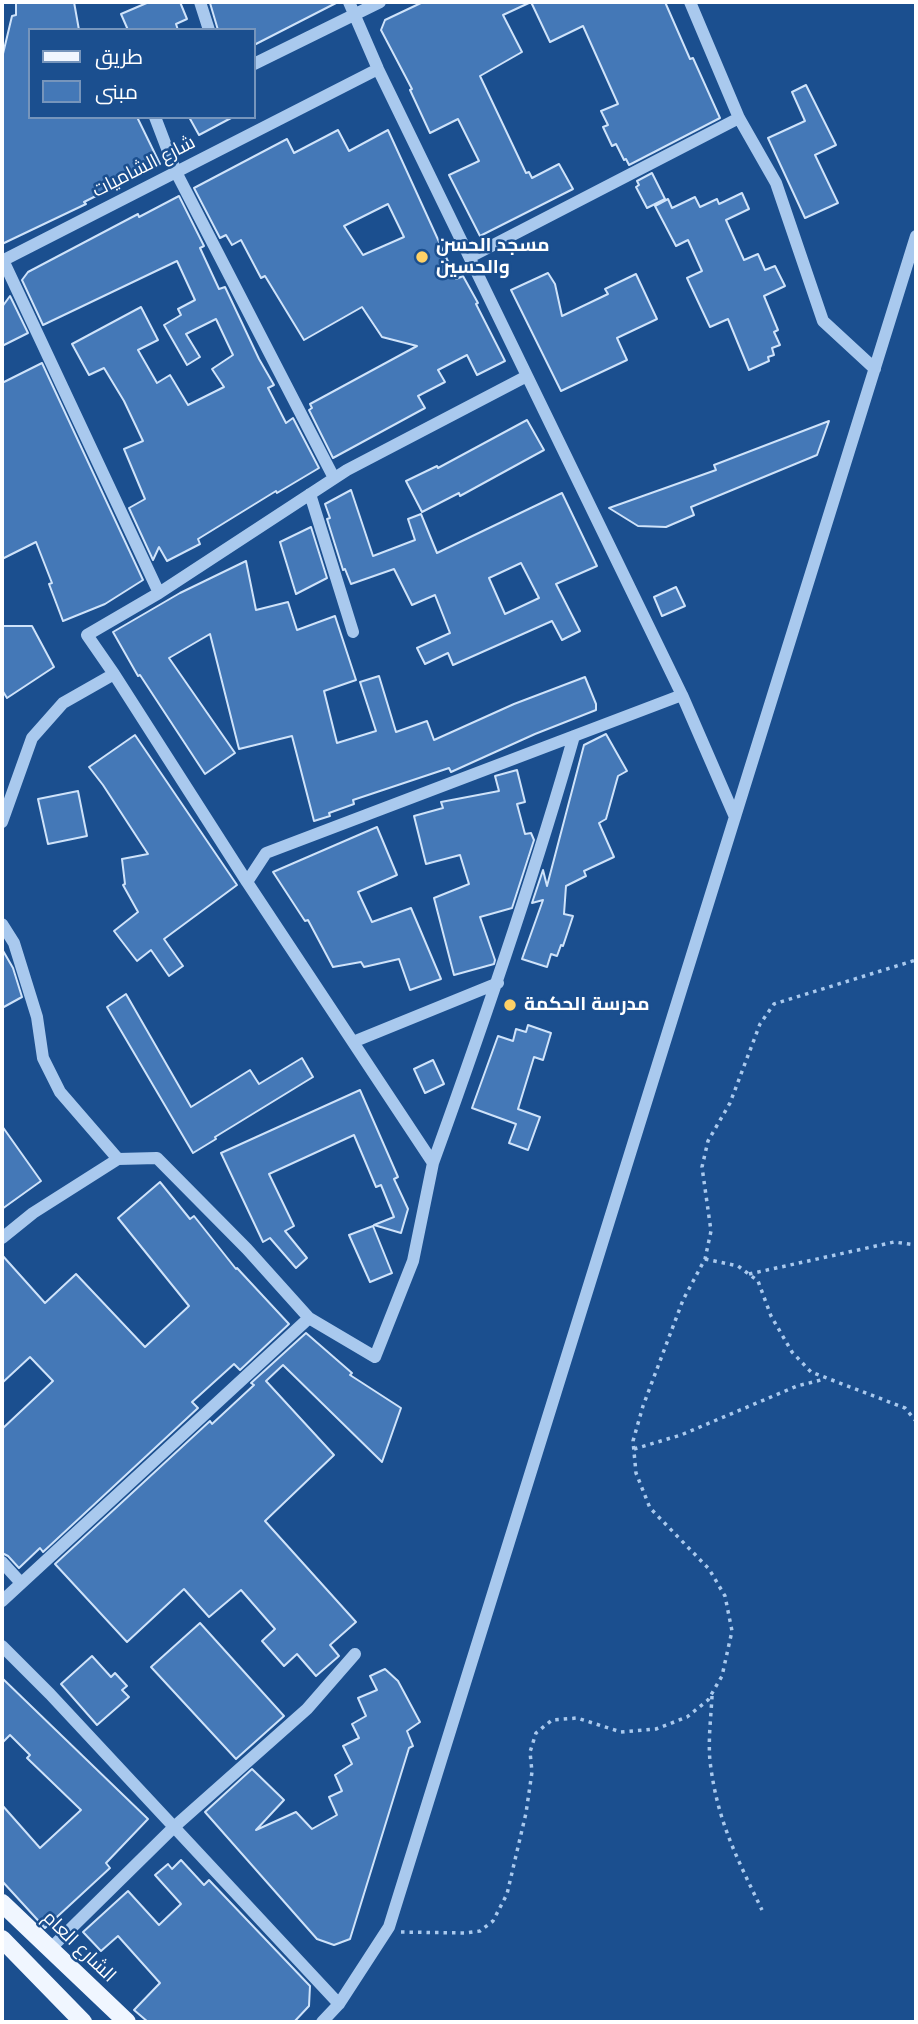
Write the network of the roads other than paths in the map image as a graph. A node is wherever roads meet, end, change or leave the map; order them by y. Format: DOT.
graph roads {
  1 [pos="200,2"];
  2 [pos="349,2"];
  3 [pos="380,2"];
  4 [pos="691,2"];
  5 [pos="354,15"];
  6 [pos="208,28"];
  7 [pos="256,63"];
  8 [pos="378,69"];
  9 [pos="740,118"];
  10 [pos="156,119"];
  11 [pos="176,172"];
  12 [pos="916,236"];
  13 [pos="470,257"];
  14 [pos="3,260"];
  15 [pos="875,369"];
  16 [pos="527,376"];
  17 [pos="334,478"];
  18 [pos="310,494"];
  19 [pos="159,593"];
  20 [pos="353,632"];
  21 [pos="114,674"];
  22 [pos="682,695"];
  23 [pos="574,736"];
  24 [pos="735,817"];
  25 [pos="2,822"];
  26 [pos="247,883"];
  27 [pos="2,924"];
  28 [pos="498,983"];
  29 [pos="353,1042"];
  30 [pos="118,1159"];
  31 [pos="433,1163"];
  32 [pos="2,1238"];
  33 [pos="309,1318"];
  34 [pos="2,1562"];
  35 [pos="21,1583"];
  36 [pos="2,1601"];
  37 [pos="2,1646"];
  38 [pos="355,1654"];
  39 [pos="174,1827"];
  40 [pos="2,1903"];
  41 [pos="2,1939"];
  42 [pos="44,1943"];
  43 [pos="20,1955"];
  44 [pos="339,2004"];
  45 [pos="83,2022"];
  46 [pos="127,2022"];
  47 [pos="322,2022"];
  1 -- 6 [label="street"];
  2 -- 5 [label="street"];
  3 -- 5 [label="street"];
  4 -- 9 [label="street"];
  5 -- 7 [label="street"];
  5 -- 8 [label="street"];
  8 -- 11 [label="street, شارع الشاميات"];
  8 -- 13 [label="street"];
  9 -- 13 [label="street"];
  9 -- 15 [label="street"];
  10 -- 11 [label="street"];
  11 -- 14 [label="street, شارع الشاميات"];
  11 -- 17 [label="street"];
  12 -- 15 [label="street"];
  13 -- 16 [label="street"];
  14 -- 19 [label="street"];
  15 -- 24 [label="street"];
  16 -- 17 [label="street"];
  16 -- 22 [label="street"];
  17 -- 18 [label="street"];
  18 -- 19 [label="street"];
  18 -- 20 [label="street"];
  19 -- 21 [label="street"];
  21 -- 25 [label="street"];
  21 -- 26 [label="street"];
  22 -- 23 [label="street"];
  22 -- 24 [label="street"];
  23 -- 26 [label="street"];
  23 -- 28 [label="street"];
  24 -- 44 [label="street"];
  26 -- 29 [label="street"];
  27 -- 30 [label="street"];
  28 -- 29 [label="street"];
  28 -- 31 [label="street"];
  29 -- 31 [label="street"];
  30 -- 32 [label="street"];
  30 -- 33 [label="street"];
  31 -- 33 [label="street"];
  33 -- 35 [label="street"];
  34 -- 35 [label="street"];
  35 -- 36 [label="street"];
  37 -- 39 [label="street"];
  38 -- 39 [label="street"];
  39 -- 42 [label="street"];
  39 -- 44 [label="street"];
  40 -- 42 [label="main road, الشارع العام"];
  41 -- 43 [label="main road"];
  42 -- 43 [label="main road"];
  42 -- 46 [label="main road, الشارع العام"];
  43 -- 45 [label="main road"];
  44 -- 47 [label="street"];
}
